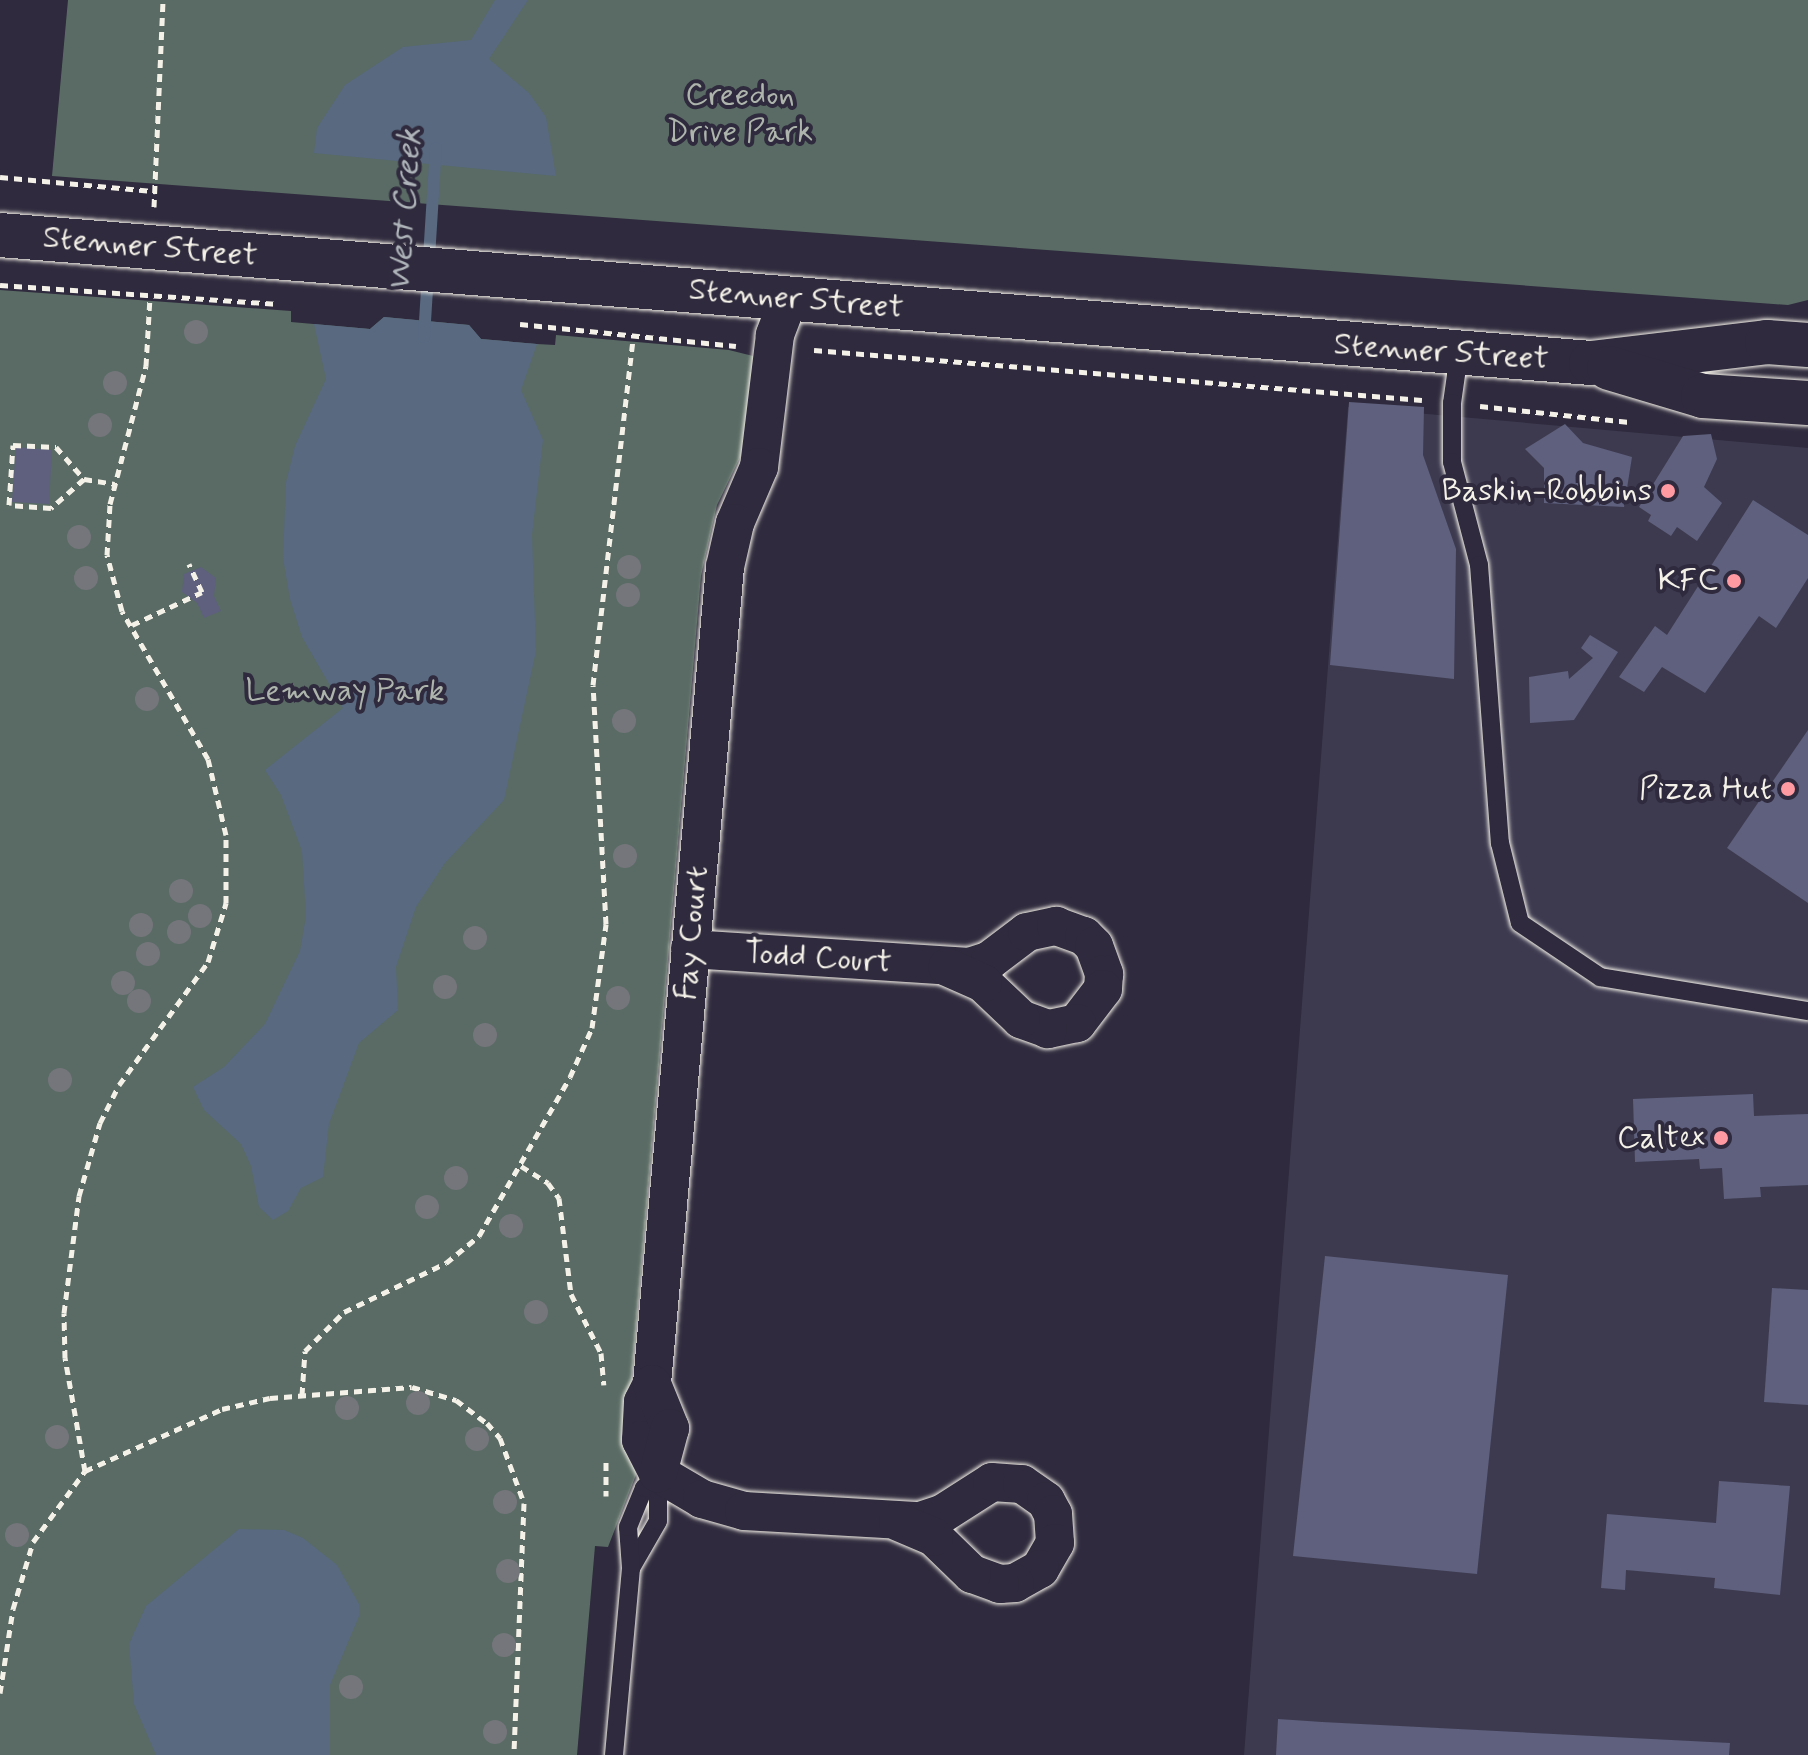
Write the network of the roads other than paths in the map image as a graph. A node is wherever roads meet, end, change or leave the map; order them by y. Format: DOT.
graph roads {
  1 [pos="0,235"];
  2 [pos="789,298"];
  3 [pos="1808,345"];
  4 [pos="1459,354"];
  5 [pos="1591,363"];
  6 [pos="1808,403"];
  7 [pos="690,949"];
  8 [pos="947,967"];
  9 [pos="1808,1011"];
  10 [pos="658,1473"];
  11 [pos="898,1522"];
  12 [pos="631,1568"];
  13 [pos="614,1755"];
  1 -- 2 [label="main road, Stenner Street"];
  2 -- 4 [label="main road, Stenner Street"];
  2 -- 7 [label="street, Fay Court"];
  3 -- 5 [label="main road, Stenner Street"];
  4 -- 5 [label="main road, Stenner Street"];
  4 -- 9 [label="lane"];
  5 -- 6 [label="main road, Stenner Street"];
  7 -- 8 [label="street, Todd Court"];
  7 -- 10 [label="street, Fay Court"];
  10 -- 11 [label="street"];
  10 -- 12 [label="lane"];
  10 -- 12 [label="lane"];
  12 -- 13 [label="lane"];
}
